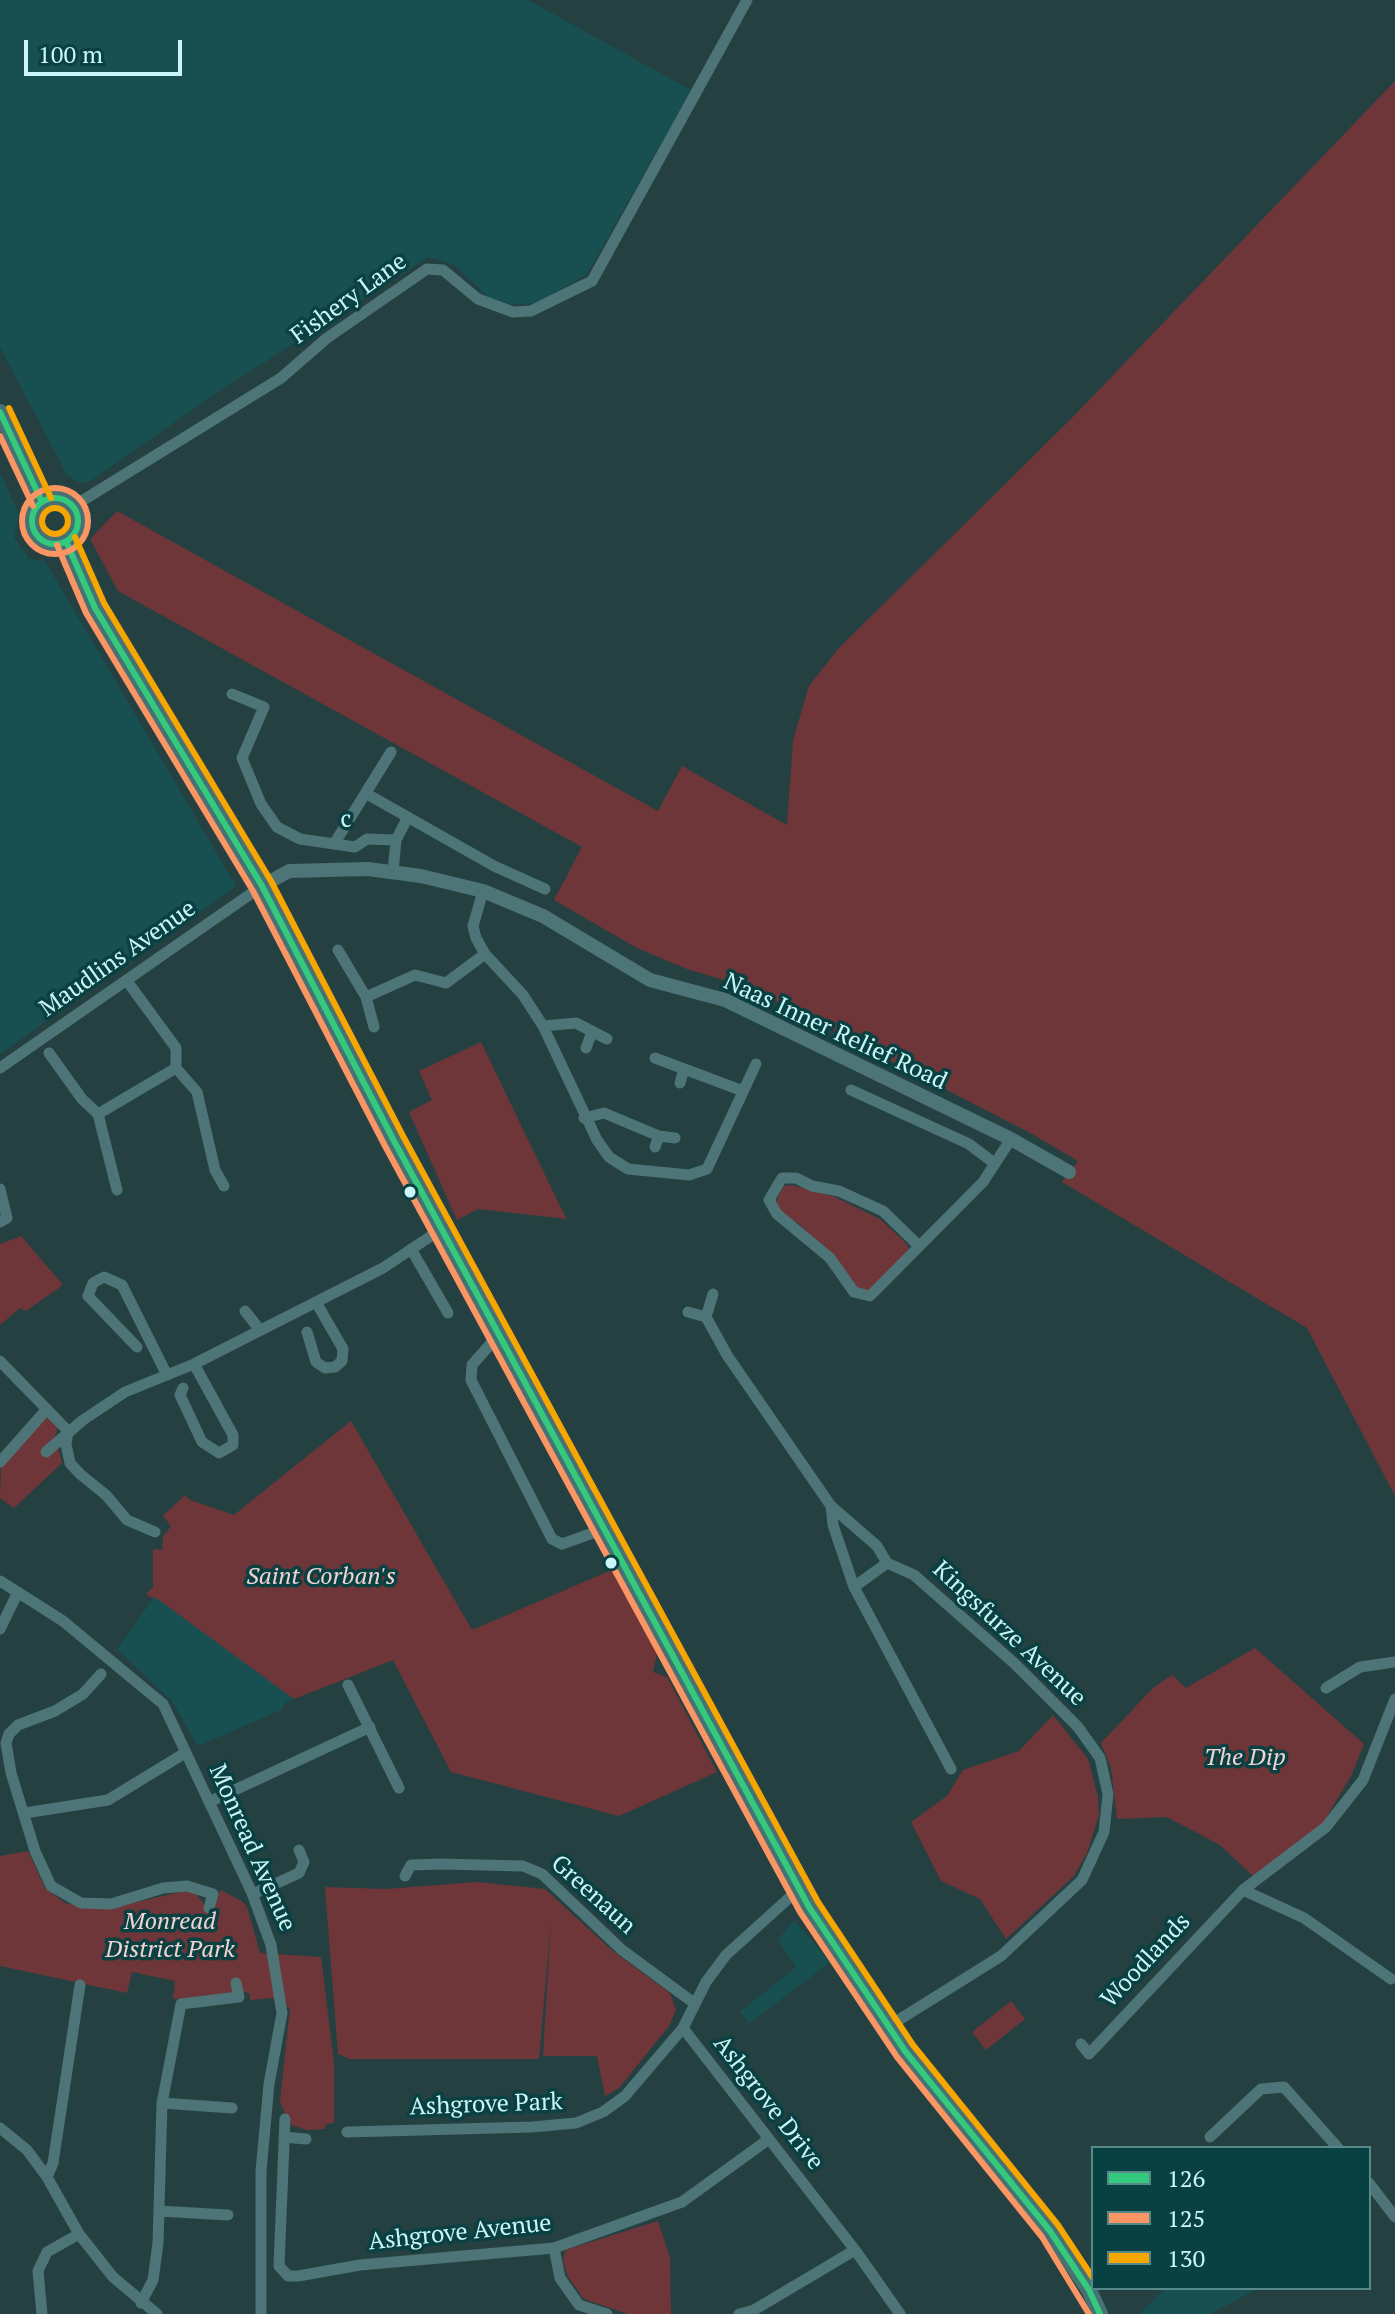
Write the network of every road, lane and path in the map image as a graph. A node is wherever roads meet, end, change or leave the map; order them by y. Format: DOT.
graph roads {
  1 [pos="747,0"];
  2 [pos="0,412"];
  3 [pos="42,502"];
  4 [pos="72,507"];
  5 [pos="66,541"];
  6 [pos="232,694"];
  7 [pos="391,752"];
  8 [pos="367,794"];
  9 [pos="408,817"];
  10 [pos="396,840"];
  11 [pos="334,844"];
  12 [pos="393,872"];
  13 [pos="262,886"];
  14 [pos="545,889"];
  15 [pos="483,891"];
  16 [pos="338,950"];
  17 [pos="485,954"];
  18 [pos="127,981"];
  19 [pos="366,997"];
  20 [pos="543,1026"];
  21 [pos="374,1027"];
  22 [pos="592,1032"];
  23 [pos="607,1039"];
  24 [pos="586,1048"];
  25 [pos="49,1053"];
  26 [pos="655,1058"];
  27 [pos="756,1064"];
  28 [pos="0,1068"];
  29 [pos="176,1068"];
  30 [pos="684,1069"];
  31 [pos="680,1083"];
  32 [pos="851,1090"];
  33 [pos="743,1091"];
  34 [pos="98,1114"];
  35 [pos="584,1118"];
  36 [pos="675,1138"];
  37 [pos="1011,1139"];
  38 [pos="994,1163"];
  39 [pos="1069,1172"];
  40 [pos="224,1186"];
  41 [pos="0,1189"];
  42 [pos="117,1190"];
  43 [pos="0,1222"];
  44 [pos="443,1228"];
  45 [pos="919,1246"];
  46 [pos="411,1249"];
  47 [pos="713,1294"];
  48 [pos="316,1302"];
  49 [pos="245,1311"];
  50 [pos="688,1312"];
  51 [pos="448,1313"];
  52 [pos="706,1317"];
  53 [pos="260,1330"];
  54 [pos="307,1332"];
  55 [pos="501,1332"];
  56 [pos="137,1347"];
  57 [pos="0,1361"];
  58 [pos="194,1364"];
  59 [pos="167,1375"];
  60 [pos="183,1388"];
  61 [pos="47,1409"];
  62 [pos="68,1431"];
  63 [pos="46,1452"];
  64 [pos="0,1462"];
  65 [pos="831,1506"];
  66 [pos="604,1529"];
  67 [pos="155,1532"];
  68 [pos="887,1563"];
  69 [pos="0,1581"];
  70 [pos="854,1587"];
  71 [pos="18,1592"];
  72 [pos="0,1629"];
  73 [pos="1395,1662"];
  74 [pos="101,1674"];
  75 [pos="348,1685"];
  76 [pos="1326,1688"];
  77 [pos="1395,1699"];
  78 [pos="370,1727"];
  79 [pos="185,1753"];
  80 [pos="951,1769"];
  81 [pos="399,1788"];
  82 [pos="209,1802"];
  83 [pos="25,1813"];
  84 [pos="299,1850"];
  85 [pos="405,1876"];
  86 [pos="799,1889"];
  87 [pos="1243,1890"];
  88 [pos="253,1894"];
  89 [pos="209,1908"];
  90 [pos="1394,1978"];
  91 [pos="236,1983"];
  92 [pos="80,1985"];
  93 [pos="694,2003"];
  94 [pos="889,2026"];
  95 [pos="683,2028"];
  96 [pos="1081,2044"];
  97 [pos="162,2103"];
  98 [pos="232,2108"];
  99 [pos="285,2119"];
  100 [pos="1,2130"];
  101 [pos="347,2132"];
  102 [pos="284,2137"];
  103 [pos="1210,2137"];
  104 [pos="306,2139"];
  105 [pos="769,2139"];
  106 [pos="1336,2146"];
  107 [pos="47,2177"];
  108 [pos="1371,2186"];
  109 [pos="159,2211"];
  110 [pos="228,2215"];
  111 [pos="1395,2217"];
  112 [pos="79,2234"];
  113 [pos="554,2248"];
  114 [pos="855,2250"];
  115 [pos="141,2303"];
  116 [pos="42,2314"];
  117 [pos="157,2314"];
  118 [pos="261,2314"];
  119 [pos="607,2314"];
  120 [pos="739,2314"];
  121 [pos="900,2314"];
  122 [pos="1100,2314"];
  1 -- 4 [label="street, Fishery Lane"];
  2 -- 3 [label="main road"];
  3 -- 4 [label="main road"];
  3 -- 5 [label="main road"];
  4 -- 5 [label="main road"];
  5 -- 13 [label="main road"];
  6 -- 11 [label="street, c"];
  7 -- 8 [label="street"];
  8 -- 9 [label="street"];
  8 -- 11 [label="street"];
  9 -- 10 [label="street"];
  9 -- 14 [label="street"];
  10 -- 11 [label="street, c"];
  10 -- 12 [label="street"];
  12 -- 13 [label="street, Naas Inner Relief Road"];
  12 -- 15 [label="street, Naas Inner Relief Road"];
  13 -- 18 [label="street, Maudlins Avenue"];
  13 -- 44 [label="main road"];
  15 -- 17 [label="street"];
  15 -- 37 [label="street, Naas Inner Relief Road"];
  16 -- 19 [label="street"];
  17 -- 19 [label="street"];
  17 -- 20 [label="street"];
  18 -- 28 [label="street, Maudlins Avenue"];
  18 -- 29 [label="street"];
  19 -- 21 [label="street"];
  20 -- 22 [label="street"];
  20 -- 35 [label="street"];
  22 -- 23 [label="street"];
  22 -- 24 [label="street"];
  25 -- 34 [label="street"];
  26 -- 30 [label="street"];
  27 -- 33 [label="street"];
  29 -- 34 [label="street"];
  29 -- 40 [label="street"];
  30 -- 31 [label="street"];
  30 -- 33 [label="street"];
  32 -- 38 [label="street"];
  33 -- 35 [label="street"];
  34 -- 42 [label="street"];
  35 -- 36 [label="street"];
  37 -- 38 [label="street"];
  37 -- 39 [label="street, Naas Inner Relief Road"];
  38 -- 45 [label="street"];
  41 -- 43 [label="street"];
  44 -- 46 [label="street"];
  44 -- 55 [label="main road"];
  45 -- 45 [label="street"];
  46 -- 48 [label="street"];
  46 -- 51 [label="street"];
  47 -- 52 [label="street"];
  48 -- 53 [label="street"];
  48 -- 54 [label="street"];
  49 -- 53 [label="street"];
  50 -- 52 [label="street"];
  52 -- 65 [label="street, Kingsfurze Avenue"];
  53 -- 58 [label="street"];
  55 -- 66 [label="main road"];
  55 -- 66 [label="street"];
  56 -- 59 [label="street"];
  57 -- 61 [label="street"];
  58 -- 59 [label="street"];
  58 -- 60 [label="street"];
  59 -- 62 [label="street"];
  61 -- 62 [label="street"];
  61 -- 64 [label="street"];
  62 -- 63 [label="street"];
  62 -- 67 [label="street"];
  65 -- 68 [label="street, Kingsfurze Avenue"];
  65 -- 70 [label="street, Kingsfurze Avenue"];
  66 -- 86 [label="main road"];
  68 -- 70 [label="street"];
  68 -- 94 [label="street, Kingsfurze Avenue"];
  69 -- 71 [label="street, Monread Avenue"];
  70 -- 80 [label="street, Kingsfurze Avenue"];
  71 -- 72 [label="street"];
  71 -- 79 [label="street, Monread Avenue"];
  73 -- 76 [label="street"];
  74 -- 83 [label="street"];
  75 -- 78 [label="street"];
  77 -- 87 [label="street, Woodlands"];
  78 -- 81 [label="street"];
  78 -- 82 [label="street"];
  79 -- 82 [label="street, Monread Avenue"];
  79 -- 83 [label="street"];
  82 -- 88 [label="street, Monread Avenue"];
  83 -- 89 [label="street"];
  84 -- 88 [label="street"];
  85 -- 93 [label="street, Greenaun"];
  86 -- 93 [label="street, Ashgrove Drive"];
  86 -- 94 [label="main road"];
  87 -- 90 [label="street"];
  87 -- 96 [label="street, Woodlands"];
  88 -- 118 [label="street, Monread Avenue"];
  91 -- 97 [label="street"];
  92 -- 107 [label="street"];
  93 -- 95 [label="street, Ashgrove Drive"];
  94 -- 122 [label="main road"];
  95 -- 101 [label="street, Ashgrove Park"];
  95 -- 105 [label="street, Ashgrove Drive"];
  97 -- 98 [label="street"];
  97 -- 109 [label="street"];
  99 -- 102 [label="street, Ashgrove Avenue"];
  100 -- 107 [label="street"];
  102 -- 104 [label="street"];
  102 -- 113 [label="street, Ashgrove Avenue"];
  103 -- 106 [label="street"];
  105 -- 113 [label="street, Ashgrove Avenue"];
  105 -- 114 [label="street, Ashgrove Drive"];
  107 -- 112 [label="street"];
  108 -- 111 [label="street"];
  109 -- 110 [label="street"];
  109 -- 115 [label="street"];
  112 -- 115 [label="street"];
  112 -- 116 [label="street"];
  113 -- 119 [label="street"];
  114 -- 120 [label="street"];
  114 -- 121 [label="street, Ashgrove Drive"];
  115 -- 117 [label="street"];
}
